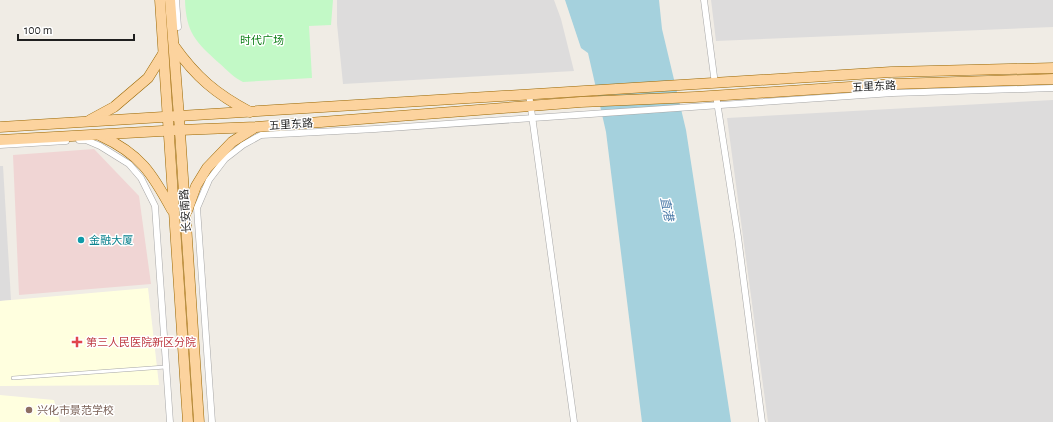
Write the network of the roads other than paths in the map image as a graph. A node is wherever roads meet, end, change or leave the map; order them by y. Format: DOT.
graph roads {
  1 [pos="160,0"];
  2 [pos="170,0"];
  3 [pos="176,0"];
  4 [pos="704,0"];
  5 [pos="178,27"];
  6 [pos="173,45"];
  7 [pos="163,54"];
  8 [pos="1053,68"];
  9 [pos="1053,79"];
  10 [pos="715,84"];
  11 [pos="1053,88"];
  12 [pos="529,94"];
  13 [pos="716,95"];
  14 [pos="696,102"];
  15 [pos="530,106"];
  16 [pos="717,106"];
  17 [pos="250,112"];
  18 [pos="179,117"];
  19 [pos="167,118"];
  20 [pos="532,118"];
  21 [pos="86,122"];
  22 [pos="0,127"];
  23 [pos="256,127"];
  24 [pos="168,130"];
  25 [pos="180,130"];
  26 [pos="99,135"];
  27 [pos="0,140"];
  28 [pos="0,145"];
  29 [pos="173,214"];
  30 [pos="185,217"];
  31 [pos="165,367"];
  32 [pos="13,378"];
  33 [pos="170,422"];
  34 [pos="188,422"];
  35 [pos="199,422"];
  36 [pos="212,422"];
  37 [pos="574,422"];
  38 [pos="762,422"];
  1 -- 7 [label="main road, 长安南路"];
  2 -- 6 [label="main road, 长安南路"];
  3 -- 5 [label="street"];
  4 -- 10 [label="street"];
  6 -- 17 [label="main road"];
  6 -- 18 [label="main road, 长安南路"];
  7 -- 19 [label="main road, 长安南路"];
  7 -- 21 [label="main road"];
  8 -- 10 [label="main road, 五里东路"];
  9 -- 13 [label="main road, 五里东路"];
  10 -- 12 [label="main road, 五里东路"];
  11 -- 16 [label="street"];
  12 -- 15 [label="street"];
  12 -- 17 [label="main road, 五里东路"];
  13 -- 14 [label="main road, 五里东路"];
  13 -- 16 [label="street"];
  14 -- 15 [label="main road, 五里东路"];
  14 -- 16 [label="street"];
  14 -- 20 [label="street"];
  15 -- 20 [label="street"];
  15 -- 23 [label="main road, 五里东路"];
  16 -- 38 [label="street"];
  17 -- 18 [label="main road, 五里东路"];
  18 -- 19 [label="main road, 五里东路"];
  18 -- 25 [label="main road, 长安南路"];
  19 -- 21 [label="main road, 五里东路"];
  19 -- 24 [label="main road, 长安南路"];
  20 -- 36 [label="street"];
  20 -- 37 [label="street"];
  21 -- 22 [label="main road, 五里东路"];
  23 -- 25 [label="main road, 五里东路"];
  23 -- 30 [label="main road"];
  24 -- 25 [label="main road, 五里东路"];
  24 -- 26 [label="main road, 五里东路"];
  24 -- 29 [label="main road, 长安南路"];
  25 -- 30 [label="main road, 长安南路"];
  26 -- 27 [label="main road, 五里东路"];
  26 -- 29 [label="main road"];
  28 -- 31 [label="street"];
  29 -- 34 [label="main road, 长安南路"];
  30 -- 35 [label="main road, 长安南路"];
  31 -- 32 [label="lane"];
  31 -- 33 [label="street"];
}
